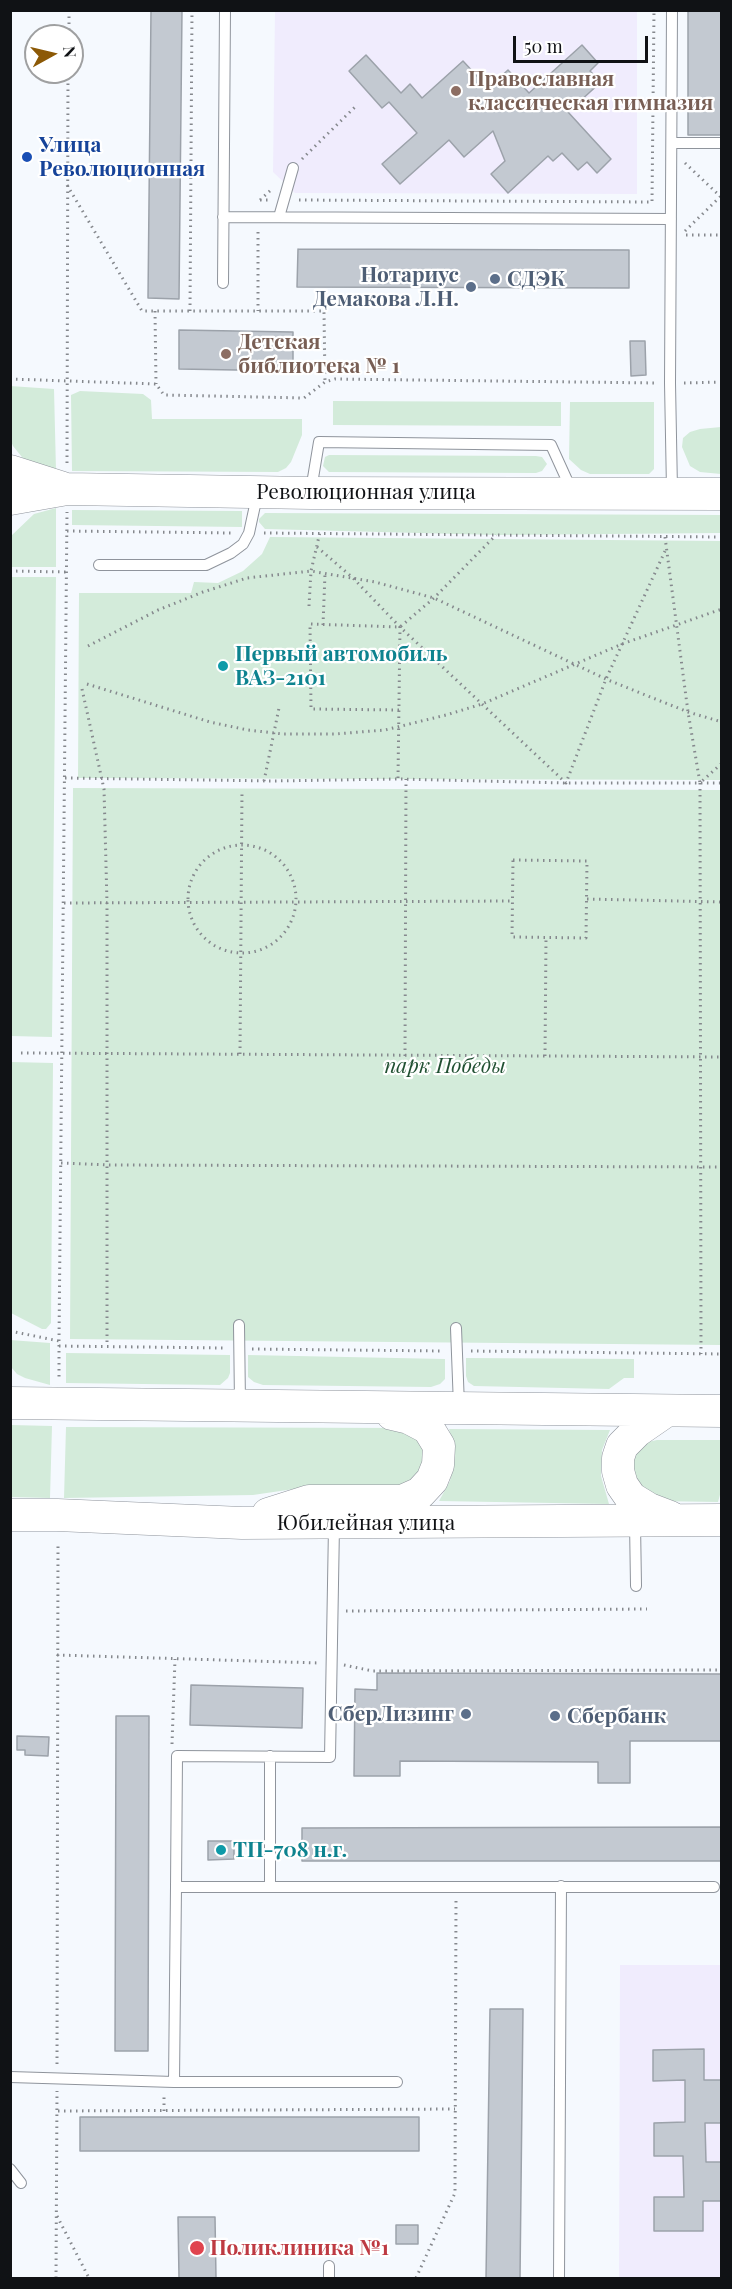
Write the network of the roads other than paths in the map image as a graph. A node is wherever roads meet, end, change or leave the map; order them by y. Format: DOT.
graph roads {
  1 [pos="225,10"];
  2 [pos="672,10"];
  3 [pos="672,143"];
  4 [pos="722,143"];
  5 [pos="293,168"];
  6 [pos="223,217"];
  7 [pos="279,217"];
  8 [pos="671,219"];
  9 [pos="223,283"];
  10 [pos="10,471"];
  11 [pos="67,489"];
  12 [pos="258,491"];
  13 [pos="572,492"];
  14 [pos="311,493"];
  15 [pos="672,494"];
  16 [pos="722,494"];
  17 [pos="10,499"];
  18 [pos="99,565"];
  19 [pos="240,1325"];
  20 [pos="456,1328"];
  21 [pos="10,1403"];
  22 [pos="240,1406"];
  23 [pos="372,1408"];
  24 [pos="459,1410"];
  25 [pos="666,1411"];
  26 [pos="722,1412"];
  27 [pos="10,1515"];
  28 [pos="635,1520"];
  29 [pos="680,1520"];
  30 [pos="722,1521"];
  31 [pos="242,1523"];
  32 [pos="334,1523"];
  33 [pos="636,1586"];
  34 [pos="270,1756"];
  35 [pos="561,1886"];
  36 [pos="176,1887"];
  37 [pos="270,1887"];
  38 [pos="714,1887"];
  39 [pos="10,2077"];
  40 [pos="174,2082"];
  41 [pos="397,2082"];
  42 [pos="10,2169"];
  43 [pos="21,2182"];
  44 [pos="329,2266"];
  45 [pos="329,2278"];
  46 [pos="558,2278"];
  1 -- 6 [label="lane"];
  2 -- 3 [label="lane"];
  3 -- 4 [label="lane"];
  3 -- 8 [label="lane"];
  5 -- 7 [label="lane"];
  6 -- 7 [label="lane"];
  6 -- 9 [label="lane"];
  7 -- 8 [label="lane"];
  8 -- 15 [label="lane"];
  10 -- 11 [label="main road"];
  11 -- 12 [label="main road, Революционная улица"];
  11 -- 17 [label="main road, Революционная улица"];
  12 -- 14 [label="main road, Революционная улица"];
  12 -- 18 [label="lane"];
  13 -- 14 [label="main road, Революционная улица"];
  13 -- 14 [label="lane"];
  13 -- 15 [label="main road, Революционная улица"];
  15 -- 16 [label="main road, Революционная улица"];
  19 -- 22 [label="lane"];
  20 -- 24 [label="lane"];
  21 -- 22 [label="main road"];
  22 -- 23 [label="main road"];
  23 -- 24 [label="main road"];
  23 -- 31 [label="main road"];
  24 -- 25 [label="main road"];
  25 -- 26 [label="main road"];
  25 -- 29 [label="main road"];
  27 -- 31 [label="main road, Юбилейная улица"];
  28 -- 29 [label="main road, Юбилейная улица"];
  28 -- 32 [label="main road, Юбилейная улица"];
  28 -- 33 [label="lane"];
  29 -- 30 [label="main road, Юбилейная улица"];
  31 -- 32 [label="main road, Юбилейная улица"];
  32 -- 34 [label="lane"];
  34 -- 36 [label="lane"];
  34 -- 37 [label="lane"];
  35 -- 37 [label="lane"];
  35 -- 38 [label="lane"];
  35 -- 46 [label="lane"];
  36 -- 37 [label="lane"];
  36 -- 40 [label="lane"];
  39 -- 40 [label="lane"];
  40 -- 41 [label="lane"];
  42 -- 43 [label="lane"];
  44 -- 45 [label="lane"];
}
